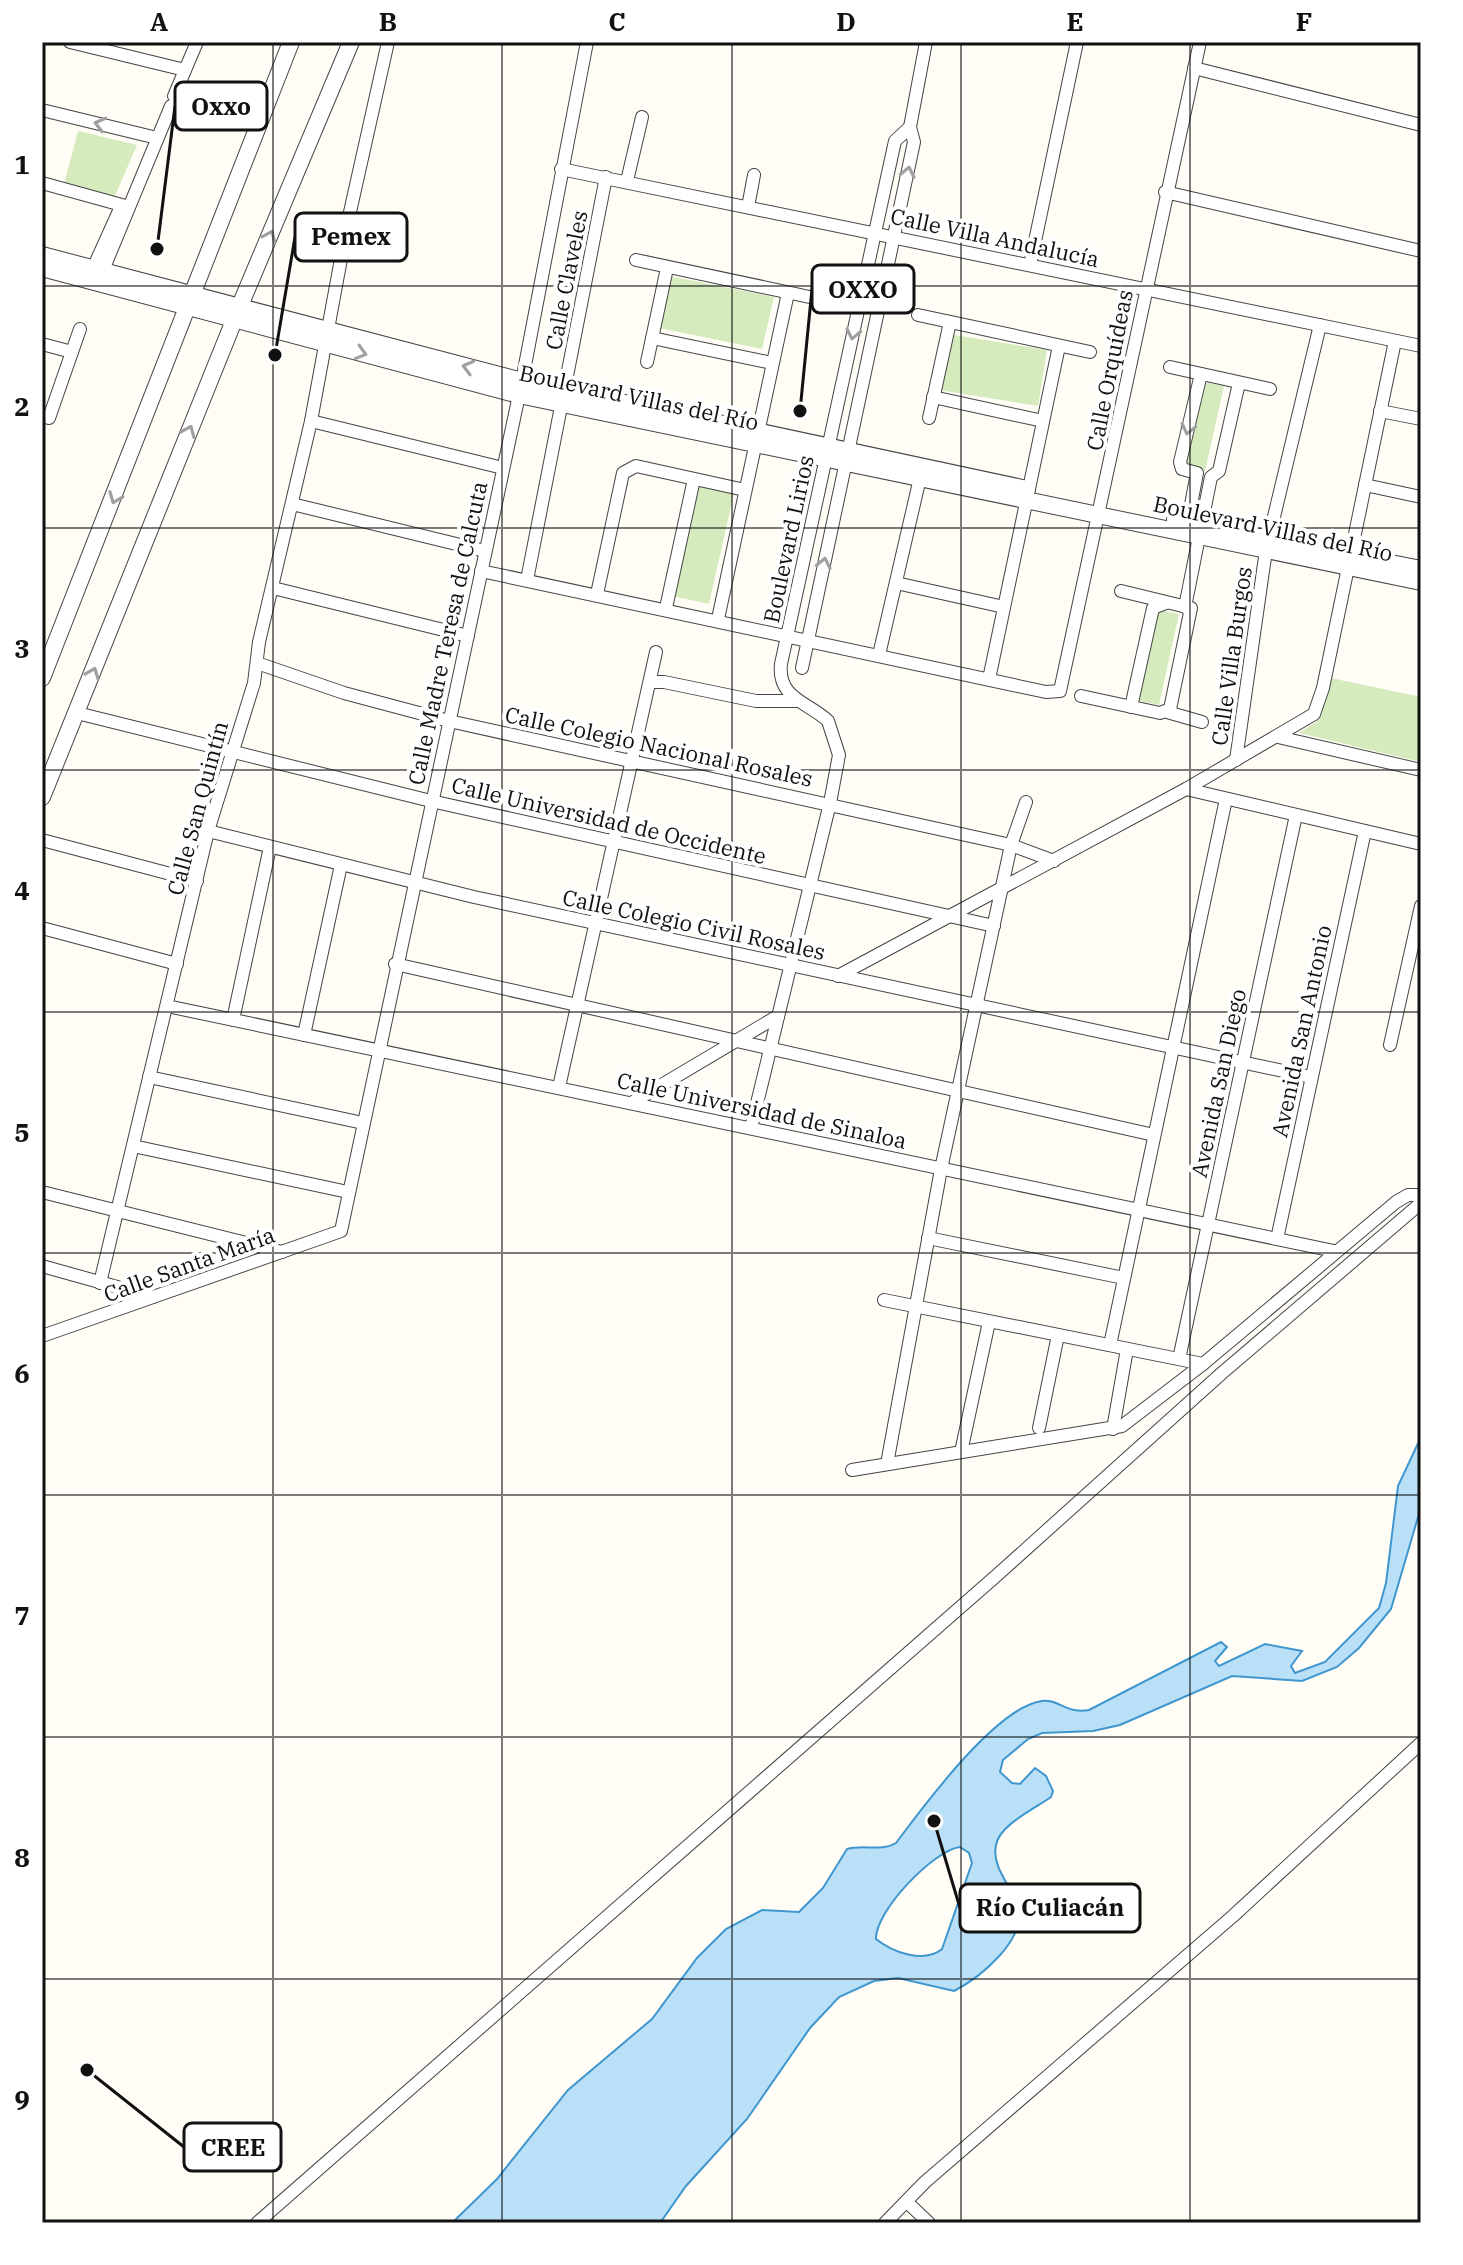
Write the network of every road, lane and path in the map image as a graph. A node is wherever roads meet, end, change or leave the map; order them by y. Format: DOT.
graph roads {
  1 [pos="70,42"];
  2 [pos="197,42"];
  3 [pos="291,42"];
  4 [pos="351,42"];
  5 [pos="388,42"];
  6 [pos="587,42"];
  7 [pos="926,42"];
  8 [pos="1077,42"];
  9 [pos="1200,42"];
  10 [pos="1194,68"];
  11 [pos="185,70"];
  12 [pos="42,110"];
  13 [pos="642,117"];
  14 [pos="1421,125"];
  15 [pos="910,127"];
  16 [pos="157,138"];
  17 [pos="561,169"];
  18 [pos="754,175"];
  19 [pos="606,177"];
  20 [pos="627,181"];
  21 [pos="42,183"];
  22 [pos="1165,192"];
  23 [pos="126,206"];
  24 [pos="748,207"];
  25 [pos="874,232"];
  26 [pos="894,237"];
  27 [pos="1421,251"];
  28 [pos="42,255"];
  29 [pos="636,260"];
  30 [pos="1030,265"];
  31 [pos="42,268"];
  32 [pos="667,268"];
  33 [pos="96,275"];
  34 [pos="1145,288"];
  35 [pos="788,293"];
  36 [pos="819,299"];
  37 [pos="190,300"];
  38 [pos="237,314"];
  39 [pos="918,315"];
  40 [pos="950,322"];
  41 [pos="1320,325"];
  42 [pos="80,329"];
  43 [pos="327,336"];
  44 [pos="652,338"];
  45 [pos="1395,341"];
  46 [pos="42,344"];
  47 [pos="1059,346"];
  48 [pos="1421,346"];
  49 [pos="72,352"];
  50 [pos="1090,352"];
  51 [pos="647,362"];
  52 [pos="772,363"];
  53 [pos="1170,367"];
  54 [pos="1201,374"];
  55 [pos="1239,383"];
  56 [pos="521,388"];
  57 [pos="1270,389"];
  58 [pos="563,397"];
  59 [pos="933,397"];
  60 [pos="1380,411"];
  61 [pos="46,417"];
  62 [pos="929,418"];
  63 [pos="1421,419"];
  64 [pos="311,421"];
  65 [pos="1043,421"];
  66 [pos="756,437"];
  67 [pos="828,452"];
  68 [pos="847,456"];
  69 [pos="503,468"];
  70 [pos="920,478"];
  71 [pos="694,479"];
  72 [pos="1365,485"];
  73 [pos="745,490"];
  74 [pos="1028,494"];
  75 [pos="1421,497"];
  76 [pos="292,504"];
  77 [pos="1101,509"];
  78 [pos="1193,529"];
  79 [pos="1267,544"];
  80 [pos="485,551"];
  81 [pos="1350,561"];
  82 [pos="1421,569"];
  83 [pos="481,571"];
  84 [pos="527,580"];
  85 [pos="1421,582"];
  86 [pos="896,583"];
  87 [pos="273,588"];
  88 [pos="1121,591"];
  89 [pos="597,594"];
  90 [pos="1166,603"];
  91 [pos="1004,607"];
  92 [pos="1185,607"];
  93 [pos="666,608"];
  94 [pos="718,619"];
  95 [pos="789,635"];
  96 [pos="468,636"];
  97 [pos="808,640"];
  98 [pos="656,652"];
  99 [pos="879,655"];
  100 [pos="257,663"];
  101 [pos="802,668"];
  102 [pos="42,678"];
  103 [pos="989,679"];
  104 [pos="650,682"];
  105 [pos="1081,696"];
  106 [pos="796,701"];
  107 [pos="1131,707"];
  108 [pos="1169,708"];
  109 [pos="77,713"];
  110 [pos="449,721"];
  111 [pos="1202,722"];
  112 [pos="1278,737"];
  113 [pos="233,749"];
  114 [pos="1236,760"];
  115 [pos="633,763"];
  116 [pos="1421,770"];
  117 [pos="1186,789"];
  118 [pos="42,797"];
  119 [pos="1226,799"];
  120 [pos="431,801"];
  121 [pos="1026,802"];
  122 [pos="830,803"];
  123 [pos="1296,815"];
  124 [pos="208,831"];
  125 [pos="1365,831"];
  126 [pos="42,840"];
  127 [pos="615,842"];
  128 [pos="1421,844"];
  129 [pos="1011,845"];
  130 [pos="270,847"];
  131 [pos="1054,861"];
  132 [pos="341,865"];
  133 [pos="197,881"];
  134 [pos="413,883"];
  135 [pos="810,885"];
  136 [pos="1002,890"];
  137 [pos="1421,906"];
  138 [pos="948,915"];
  139 [pos="597,923"];
  140 [pos="994,926"];
  141 [pos="42,928"];
  142 [pos="177,964"];
  143 [pos="395,964"];
  144 [pos="791,965"];
  145 [pos="838,976"];
  146 [pos="977,1005"];
  147 [pos="167,1006"];
  148 [pos="578,1006"];
  149 [pos="778,1016"];
  150 [pos="233,1020"];
  151 [pos="304,1035"];
  152 [pos="735,1042"];
  153 [pos="1390,1045"];
  154 [pos="1173,1048"];
  155 [pos="770,1049"];
  156 [pos="378,1050"];
  157 [pos="1243,1063"];
  158 [pos="149,1077"];
  159 [pos="1311,1077"];
  160 [pos="559,1087"];
  161 [pos="958,1091"];
  162 [pos="633,1102"];
  163 [pos="363,1123"];
  164 [pos="751,1128"];
  165 [pos="1154,1135"];
  166 [pos="133,1146"];
  167 [pos="941,1169"];
  168 [pos="42,1192"];
  169 [pos="348,1192"];
  170 [pos="1421,1195"];
  171 [pos="1421,1203"];
  172 [pos="1138,1211"];
  173 [pos="118,1213"];
  174 [pos="1208,1225"];
  175 [pos="341,1231"];
  176 [pos="928,1238"];
  177 [pos="1277,1239"];
  178 [pos="1334,1251"];
  179 [pos="282,1252"];
  180 [pos="42,1266"];
  181 [pos="1124,1278"];
  182 [pos="100,1283"];
  183 [pos="153,1297"];
  184 [pos="884,1300"];
  185 [pos="916,1306"];
  186 [pos="989,1322"];
  187 [pos="1058,1335"];
  188 [pos="44,1340"];
  189 [pos="1110,1345"];
  190 [pos="1127,1349"];
  191 [pos="1179,1359"];
  192 [pos="1203,1364"];
  193 [pos="1039,1428"];
  194 [pos="1113,1429"];
  195 [pos="961,1452"];
  196 [pos="887,1464"];
  197 [pos="852,1470"];
  198 [pos="1421,1743"];
  199 [pos="908,2203"];
  200 [pos="257,2223"];
  201 [pos="885,2223"];
  202 [pos="929,2223"];
  1 -- 11 [label="street"];
  2 -- 11 [label="street"];
  3 -- 37 [label="street"];
  38 -- 4 [label="street, one-way"];
  5 -- 43 [label="street, Calle San Quintín"];
  6 -- 17 [label="street, Calle Madre Teresa de Calcuta"];
  7 -- 15 [label="street, Boulevard Lirios"];
  8 -- 30 [label="street"];
  9 -- 10 [label="street, Calle Orquídeas"];
  10 -- 14 [label="street"];
  10 -- 22 [label="street, Calle Orquídeas"];
  11 -- 16 [label="street"];
  16 -- 12 [label="street, one-way"];
  13 -- 20 [label="street"];
  15 -- 25 [label="street, Boulevard Lirios"];
  26 -- 15 [label="street, Boulevard Lirios, one-way"];
  16 -- 23 [label="street"];
  17 -- 19 [label="street, Calle Villa Andalucía"];
  17 -- 56 [label="street, Calle Madre Teresa de Calcuta"];
  18 -- 24 [label="street"];
  19 -- 20 [label="street, Calle Villa Andalucía"];
  19 -- 58 [label="street, Calle Claveles"];
  20 -- 24 [label="street, Calle Villa Andalucía"];
  21 -- 23 [label="street"];
  22 -- 27 [label="street"];
  22 -- 34 [label="street, Calle Orquídeas"];
  23 -- 33 [label="street"];
  24 -- 25 [label="street, Calle Villa Andalucía"];
  25 -- 26 [label="street, Calle Villa Andalucía"];
  25 -- 67 [label="street, Boulevard Lirios, one-way"];
  26 -- 30 [label="street, Calle Villa Andalucía"];
  26 -- 68 [label="street, Boulevard Lirios"];
  28 -- 33 [label="street, Boulevard Villas del Río"];
  29 -- 32 [label="street"];
  30 -- 34 [label="street, Calle Villa Andalucía"];
  31 -- 33 [label="street, Boulevard Villas del Río"];
  32 -- 35 [label="street"];
  32 -- 44 [label="street"];
  33 -- 37 [label="street, Boulevard Villas del Río"];
  34 -- 41 [label="street, Calle Villa Andalucía"];
  34 -- 77 [label="street, Calle Orquídeas"];
  35 -- 36 [label="street"];
  35 -- 52 [label="street"];
  37 -- 38 [label="street, Boulevard Villas del Río"];
  37 -- 102 [label="street, one-way"];
  38 -- 43 [label="street, Boulevard Villas del Río"];
  109 -- 38 [label="street, one-way"];
  39 -- 40 [label="street"];
  40 -- 47 [label="street"];
  40 -- 59 [label="street"];
  41 -- 45 [label="street, Calle Villa Andalucía"];
  41 -- 79 [label="street, Calle Villa Burgos"];
  42 -- 49 [label="street"];
  43 -- 56 [label="street, Boulevard Villas del Río"];
  43 -- 64 [label="street, Calle San Quintín"];
  44 -- 51 [label="street"];
  44 -- 52 [label="street"];
  45 -- 48 [label="street, Calle Villa Andalucía"];
  45 -- 60 [label="street"];
  46 -- 49 [label="street"];
  47 -- 50 [label="street"];
  47 -- 65 [label="street"];
  49 -- 61 [label="street"];
  52 -- 66 [label="street"];
  53 -- 54 [label="street"];
  54 -- 55 [label="street"];
  54 -- 78 [label="street, one-way"];
  55 -- 57 [label="street"];
  55 -- 78 [label="street"];
  56 -- 58 [label="street, Boulevard Villas del Río"];
  56 -- 69 [label="street, Calle Madre Teresa de Calcuta"];
  58 -- 66 [label="street, Boulevard Villas del Río"];
  58 -- 84 [label="street, Calle Claveles"];
  59 -- 62 [label="street"];
  59 -- 65 [label="street"];
  60 -- 63 [label="street"];
  60 -- 72 [label="street"];
  64 -- 69 [label="street"];
  64 -- 76 [label="street, Calle San Quintín"];
  65 -- 74 [label="street"];
  66 -- 67 [label="street, Boulevard Villas del Río"];
  66 -- 73 [label="street"];
  67 -- 68 [label="street, Boulevard Villas del Río"];
  67 -- 95 [label="street, Boulevard Lirios"];
  68 -- 70 [label="street, Boulevard Villas del Río"];
  68 -- 74 [label="street, Boulevard Villas del Río"];
  97 -- 68 [label="street, Boulevard Lirios, one-way"];
  69 -- 80 [label="street, Calle Madre Teresa de Calcuta"];
  70 -- 74 [label="street, Boulevard Villas del Río"];
  70 -- 86 [label="street"];
  71 -- 73 [label="street"];
  71 -- 89 [label="street"];
  71 -- 93 [label="street"];
  72 -- 75 [label="street"];
  72 -- 81 [label="street"];
  73 -- 94 [label="street"];
  74 -- 77 [label="street, Boulevard Villas del Río"];
  74 -- 91 [label="street"];
  76 -- 80 [label="street"];
  76 -- 87 [label="street, Calle San Quintín"];
  77 -- 78 [label="street, Boulevard Villas del Río"];
  77 -- 103 [label="street, Calle Orquídeas"];
  78 -- 79 [label="street, Boulevard Villas del Río"];
  78 -- 92 [label="street"];
  79 -- 81 [label="street, Boulevard Villas del Río"];
  79 -- 114 [label="street, Calle Villa Burgos"];
  80 -- 83 [label="street, Calle Madre Teresa de Calcuta"];
  81 -- 82 [label="street, Boulevard Villas del Río"];
  81 -- 85 [label="street, Boulevard Villas del Río"];
  81 -- 112 [label="street"];
  83 -- 84 [label="street"];
  83 -- 96 [label="street, Calle Madre Teresa de Calcuta"];
  84 -- 89 [label="street"];
  86 -- 91 [label="street"];
  86 -- 99 [label="street"];
  87 -- 96 [label="street"];
  87 -- 100 [label="street, Calle San Quintín"];
  88 -- 90 [label="street"];
  89 -- 93 [label="street"];
  90 -- 92 [label="street"];
  90 -- 107 [label="street"];
  91 -- 103 [label="street"];
  92 -- 108 [label="street"];
  93 -- 94 [label="street"];
  94 -- 95 [label="street"];
  95 -- 97 [label="street"];
  95 -- 106 [label="street, Boulevard Lirios"];
  96 -- 110 [label="street, Calle Madre Teresa de Calcuta"];
  97 -- 99 [label="street"];
  97 -- 101 [label="street, Boulevard Lirios"];
  98 -- 104 [label="street"];
  99 -- 103 [label="street"];
  100 -- 110 [label="street, Calle Colegio Nacional Rosales"];
  100 -- 113 [label="street, Calle San Quintín"];
  104 -- 106 [label="street"];
  104 -- 115 [label="street"];
  105 -- 107 [label="street"];
  106 -- 122 [label="street"];
  107 -- 108 [label="street"];
  108 -- 111 [label="street"];
  109 -- 113 [label="street, Calle Universidad de Occidente"];
  109 -- 118 [label="street"];
  110 -- 115 [label="street, Calle Colegio Nacional Rosales"];
  110 -- 120 [label="street, Calle Madre Teresa de Calcuta"];
  112 -- 114 [label="street"];
  112 -- 116 [label="street"];
  113 -- 120 [label="street, Calle Universidad de Occidente"];
  113 -- 124 [label="street, Calle San Quintín"];
  114 -- 117 [label="street"];
  115 -- 122 [label="street, Calle Colegio Nacional Rosales"];
  115 -- 127 [label="street"];
  117 -- 119 [label="street"];
  117 -- 131 [label="street"];
  119 -- 123 [label="street"];
  119 -- 154 [label="street"];
  120 -- 127 [label="street, Calle Universidad de Occidente"];
  120 -- 134 [label="street, Calle Madre Teresa de Calcuta"];
  121 -- 129 [label="street"];
  122 -- 129 [label="street, Calle Colegio Nacional Rosales"];
  122 -- 135 [label="street"];
  123 -- 125 [label="street"];
  123 -- 157 [label="street, Avenida San Diego"];
  124 -- 130 [label="street, Calle Colegio Civil Rosales"];
  124 -- 133 [label="street, Calle San Quintín"];
  125 -- 128 [label="street"];
  125 -- 159 [label="street, Avenida San Antonio"];
  126 -- 133 [label="street"];
  127 -- 135 [label="street, Calle Universidad de Occidente"];
  127 -- 139 [label="street"];
  129 -- 131 [label="street, Calle Colegio Nacional Rosales"];
  129 -- 136 [label="street"];
  130 -- 132 [label="street, Calle Colegio Civil Rosales"];
  130 -- 150 [label="street"];
  131 -- 136 [label="street"];
  132 -- 134 [label="street, Calle Colegio Civil Rosales"];
  132 -- 151 [label="street"];
  133 -- 142 [label="street, Calle San Quintín"];
  134 -- 139 [label="street, Calle Colegio Civil Rosales"];
  134 -- 143 [label="street, Calle Madre Teresa de Calcuta"];
  135 -- 138 [label="street, Calle Universidad de Occidente"];
  135 -- 144 [label="street"];
  136 -- 138 [label="street"];
  136 -- 140 [label="street"];
  137 -- 153 [label="street"];
  138 -- 140 [label="street, Calle Universidad de Occidente"];
  138 -- 145 [label="street"];
  139 -- 144 [label="street, Calle Colegio Civil Rosales"];
  139 -- 148 [label="street"];
  140 -- 146 [label="street"];
  141 -- 142 [label="street"];
  142 -- 147 [label="street, Calle San Quintín"];
  143 -- 148 [label="street"];
  143 -- 156 [label="street, Calle Madre Teresa de Calcuta"];
  144 -- 145 [label="street, Calle Colegio Civil Rosales"];
  144 -- 149 [label="street"];
  145 -- 146 [label="street, Calle Colegio Civil Rosales"];
  146 -- 154 [label="street, Calle Colegio Civil Rosales"];
  146 -- 161 [label="street"];
  147 -- 150 [label="street, Calle Universidad de Sinaloa"];
  147 -- 158 [label="street, Calle San Quintín"];
  148 -- 152 [label="street"];
  148 -- 160 [label="street"];
  149 -- 152 [label="street"];
  149 -- 155 [label="street"];
  150 -- 151 [label="street, Calle Universidad de Sinaloa"];
  151 -- 156 [label="street, Calle Universidad de Sinaloa"];
  152 -- 155 [label="street"];
  152 -- 162 [label="street"];
  154 -- 157 [label="street, Calle Colegio Civil Rosales"];
  154 -- 165 [label="street"];
  155 -- 161 [label="street"];
  155 -- 164 [label="street"];
  156 -- 160 [label="street, Calle Universidad de Sinaloa"];
  156 -- 163 [label="street, Calle Madre Teresa de Calcuta"];
  157 -- 159 [label="street, Calle Colegio Civil Rosales"];
  157 -- 174 [label="street, Avenida San Diego"];
  158 -- 163 [label="street"];
  158 -- 166 [label="street, Calle San Quintín"];
  159 -- 177 [label="street, Avenida San Antonio"];
  160 -- 162 [label="street, Calle Universidad de Sinaloa"];
  161 -- 165 [label="street"];
  161 -- 167 [label="street"];
  162 -- 164 [label="street, Calle Universidad de Sinaloa"];
  163 -- 169 [label="street, Calle Madre Teresa de Calcuta"];
  164 -- 167 [label="street, Calle Universidad de Sinaloa"];
  165 -- 172 [label="street"];
  166 -- 169 [label="street"];
  166 -- 173 [label="street, Calle San Quintín"];
  167 -- 172 [label="street, Calle Universidad de Sinaloa"];
  167 -- 176 [label="street"];
  168 -- 173 [label="street"];
  169 -- 175 [label="street, Calle Madre Teresa de Calcuta"];
  170 -- 178 [label="street"];
  171 -- 200 [label="street"];
  172 -- 174 [label="street, Calle Universidad de Sinaloa"];
  172 -- 181 [label="street"];
  173 -- 179 [label="street"];
  173 -- 182 [label="street, Calle San Quintín"];
  174 -- 177 [label="street, Calle Universidad de Sinaloa"];
  174 -- 191 [label="street, Avenida San Diego"];
  175 -- 179 [label="street, Calle Santa María"];
  176 -- 181 [label="street"];
  176 -- 185 [label="street"];
  177 -- 178 [label="street, Calle Universidad de Sinaloa"];
  178 -- 192 [label="street"];
  179 -- 183 [label="street, Calle Santa María"];
  180 -- 182 [label="street"];
  181 -- 189 [label="street"];
  182 -- 183 [label="street"];
  183 -- 188 [label="street, Calle Santa María"];
  184 -- 185 [label="street"];
  185 -- 186 [label="street"];
  185 -- 196 [label="street"];
  186 -- 187 [label="street"];
  186 -- 195 [label="street"];
  187 -- 189 [label="street"];
  187 -- 193 [label="street"];
  189 -- 190 [label="street"];
  190 -- 191 [label="street"];
  190 -- 194 [label="street"];
  191 -- 192 [label="street"];
  192 -- 194 [label="street"];
  194 -- 195 [label="street"];
  195 -- 196 [label="street"];
  196 -- 197 [label="street"];
  198 -- 199 [label="street"];
  199 -- 201 [label="street"];
  199 -- 202 [label="street"];
}
